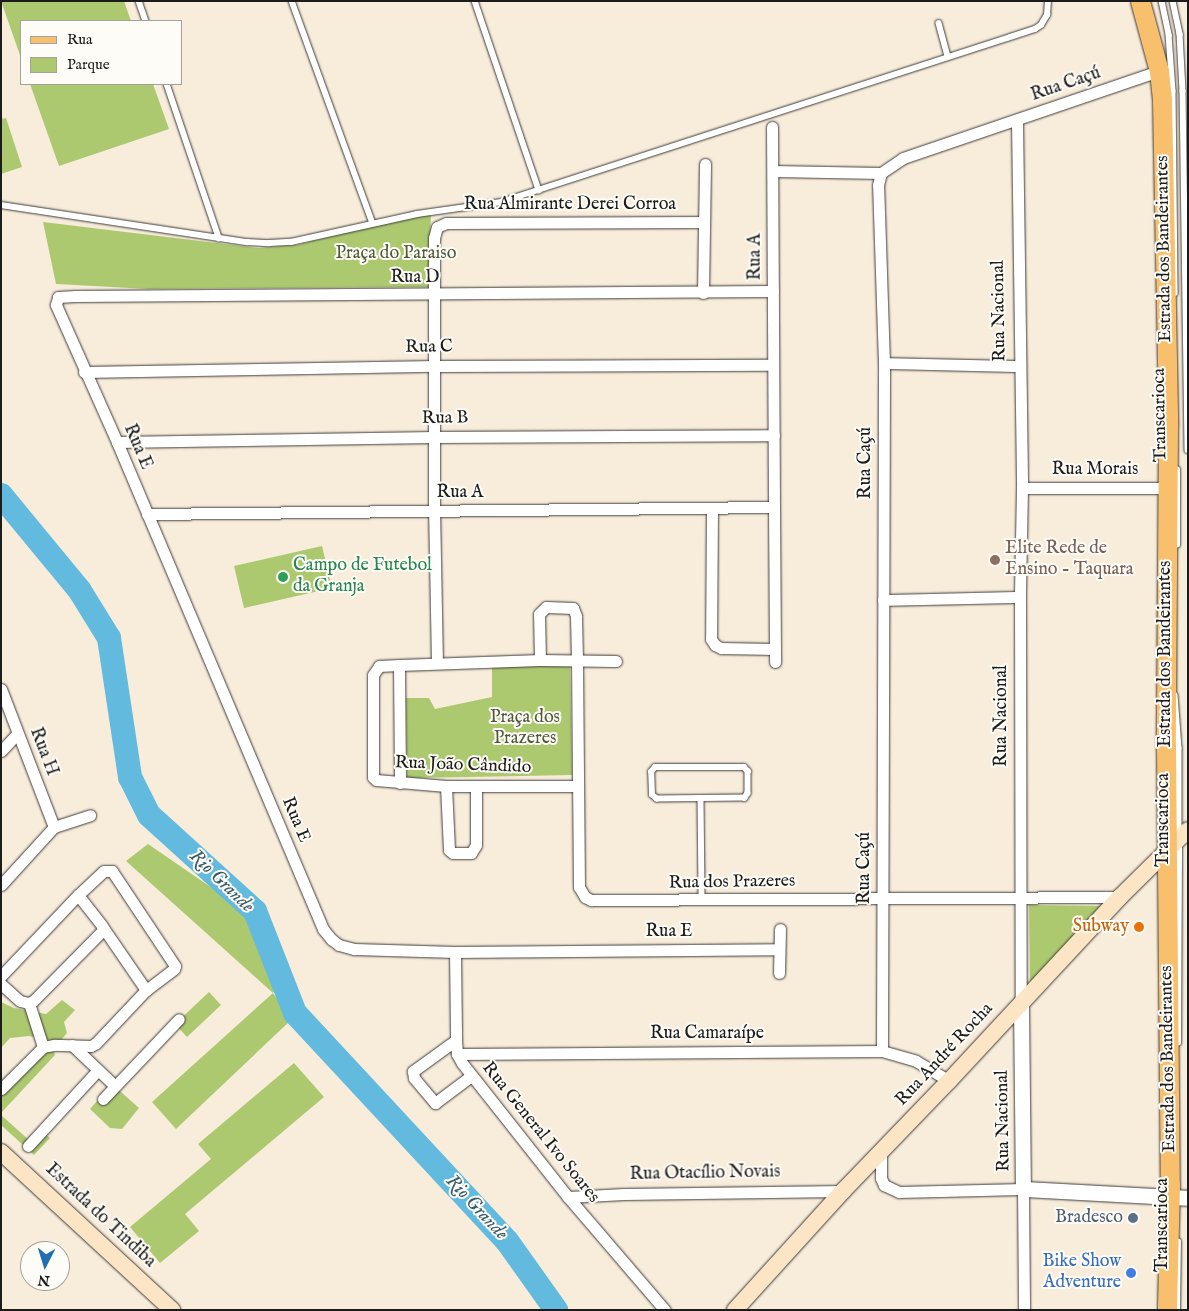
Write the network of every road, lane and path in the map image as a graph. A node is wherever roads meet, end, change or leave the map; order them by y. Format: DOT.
graph roads {
  1 [pos="139,1"];
  2 [pos="292,1"];
  3 [pos="475,1"];
  4 [pos="1048,1"];
  5 [pos="1140,1"];
  6 [pos="1162,1"];
  7 [pos="1173,1"];
  8 [pos="146,20"];
  9 [pos="939,23"];
  10 [pos="948,56"];
  11 [pos="1160,71"];
  12 [pos="167,85"];
  13 [pos="1017,121"];
  14 [pos="772,127"];
  15 [pos="706,164"];
  16 [pos="773,171"];
  17 [pos="881,173"];
  18 [pos="539,190"];
  19 [pos="1,205"];
  20 [pos="703,222"];
  21 [pos="373,223"];
  22 [pos="219,238"];
  23 [pos="773,291"];
  24 [pos="703,293"];
  25 [pos="435,295"];
  26 [pos="58,298"];
  27 [pos="1175,300"];
  28 [pos="884,363"];
  29 [pos="773,365"];
  30 [pos="435,366"];
  31 [pos="1019,366"];
  32 [pos="84,372"];
  33 [pos="774,435"];
  34 [pos="434,437"];
  35 [pos="117,442"];
  36 [pos="1188,450"];
  37 [pos="1177,459"];
  38 [pos="1022,488"];
  39 [pos="1167,488"];
  40 [pos="774,507"];
  41 [pos="712,509"];
  42 [pos="434,511"];
  43 [pos="147,514"];
  44 [pos="1176,548"];
  45 [pos="1020,597"];
  46 [pos="883,600"];
  47 [pos="775,649"];
  48 [pos="540,660"];
  49 [pos="577,660"];
  50 [pos="616,661"];
  51 [pos="775,662"];
  52 [pos="437,663"];
  53 [pos="400,665"];
  54 [pos="1174,685"];
  55 [pos="1,689"];
  56 [pos="17,734"];
  57 [pos="1,751"];
  58 [pos="400,783"];
  59 [pos="446,786"];
  60 [pos="476,786"];
  61 [pos="576,786"];
  62 [pos="701,798"];
  63 [pos="90,815"];
  64 [pos="54,827"];
  65 [pos="1178,840"];
  66 [pos="1,885"];
  67 [pos="78,895"];
  68 [pos="1022,897"];
  69 [pos="1120,897"];
  70 [pos="882,898"];
  71 [pos="702,901"];
  72 [pos="104,929"];
  73 [pos="780,929"];
  74 [pos="779,949"];
  75 [pos="455,952"];
  76 [pos="780,973"];
  77 [pos="1,976"];
  78 [pos="1,984"];
  79 [pos="146,990"];
  80 [pos="29,1003"];
  81 [pos="1021,1004"];
  82 [pos="179,1019"];
  83 [pos="456,1040"];
  84 [pos="72,1045"];
  85 [pos="44,1047"];
  86 [pos="1178,1048"];
  87 [pos="882,1051"];
  88 [pos="457,1054"];
  89 [pos="98,1070"];
  90 [pos="471,1076"];
  91 [pos="949,1081"];
  92 [pos="115,1086"];
  93 [pos="1,1089"];
  94 [pos="103,1099"];
  95 [pos="28,1146"];
  96 [pos="1,1152"];
  97 [pos="881,1152"];
  98 [pos="1023,1189"];
  99 [pos="843,1192"];
  100 [pos="568,1197"];
  101 [pos="1178,1198"];
  102 [pos="1178,1232"];
  103 [pos="172,1310"];
  104 [pos="665,1310"];
  105 [pos="735,1310"];
  106 [pos="1024,1310"];
  107 [pos="1167,1310"];
  108 [pos="1177,1310"];
  1 -- 8 [label="lane"];
  2 -- 21 [label="lane"];
  3 -- 18 [label="lane"];
  4 -- 10 [label="lane"];
  5 -- 11 [label="main road, Estrada dos Bandeirantes"];
  6 -- 27 [label="lane"];
  7 -- 36 [label="lane, Transcarioca"];
  9 -- 10 [label="lane"];
  10 -- 18 [label="lane"];
  11 -- 13 [label="street, Rua Caçú"];
  11 -- 39 [label="main road, Estrada dos Bandeirantes"];
  12 -- 22 [label="lane"];
  13 -- 17 [label="street, Rua Caçú"];
  13 -- 31 [label="street, Rua Nacional"];
  14 -- 16 [label="street, Rua A"];
  15 -- 20 [label="street"];
  16 -- 17 [label="street"];
  16 -- 23 [label="street, Rua A"];
  17 -- 28 [label="street, Rua Caçú"];
  18 -- 21 [label="lane"];
  19 -- 22 [label="lane"];
  20 -- 24 [label="street"];
  20 -- 25 [label="street, Rua Almirante Derei Corroa"];
  21 -- 22 [label="lane"];
  23 -- 24 [label="street, Rua D"];
  23 -- 29 [label="street, Rua A"];
  24 -- 25 [label="street, Rua D"];
  25 -- 26 [label="street, Rua D"];
  25 -- 30 [label="street"];
  26 -- 32 [label="street, Rua E"];
  28 -- 31 [label="street"];
  28 -- 46 [label="street, Rua Caçú"];
  29 -- 30 [label="street, Rua C"];
  29 -- 33 [label="street, Rua A"];
  30 -- 32 [label="street, Rua C"];
  30 -- 34 [label="street"];
  31 -- 38 [label="street, Rua Nacional"];
  32 -- 35 [label="street, Rua E"];
  33 -- 34 [label="street, Rua B"];
  33 -- 40 [label="street, Rua A"];
  34 -- 35 [label="street, Rua B"];
  34 -- 42 [label="street"];
  35 -- 43 [label="street, Rua E"];
  37 -- 44 [label="lane, Transcarioca"];
  38 -- 39 [label="street, Rua Morais"];
  38 -- 45 [label="street, Rua Nacional"];
  39 -- 65 [label="main road, Estrada dos Bandeirantes"];
  40 -- 41 [label="street, Rua A"];
  40 -- 47 [label="street, Rua A"];
  41 -- 42 [label="street, Rua A"];
  41 -- 47 [label="street"];
  42 -- 43 [label="street, Rua A"];
  42 -- 52 [label="street"];
  43 -- 75 [label="street, Rua E"];
  45 -- 46 [label="street"];
  45 -- 68 [label="street, Rua Nacional"];
  46 -- 70 [label="street, Rua Caçú"];
  47 -- 51 [label="street, Rua A"];
  48 -- 49 [label="street"];
  48 -- 49 [label="street, Rua dos Prazeres"];
  48 -- 52 [label="street"];
  49 -- 50 [label="street"];
  49 -- 61 [label="street, Rua dos Prazeres"];
  52 -- 53 [label="street"];
  53 -- 58 [label="street"];
  53 -- 58 [label="street, Rua João Cândido"];
  54 -- 65 [label="lane, Transcarioca"];
  55 -- 56 [label="street, Rua H"];
  56 -- 57 [label="street"];
  56 -- 64 [label="street, Rua H"];
  58 -- 59 [label="street, Rua João Cândido"];
  59 -- 60 [label="street, Rua João Cândido"];
  59 -- 60 [label="street"];
  60 -- 61 [label="street, Rua João Cândido"];
  61 -- 71 [label="street, Rua dos Prazeres"];
  62 -- 62 [label="lane"];
  62 -- 71 [label="lane"];
  63 -- 64 [label="street"];
  64 -- 66 [label="street"];
  65 -- 69 [label="main road, Rua André Rocha"];
  65 -- 86 [label="lane, Transcarioca"];
  65 -- 101 [label="main road, Estrada dos Bandeirantes"];
  67 -- 72 [label="street"];
  67 -- 77 [label="street"];
  67 -- 79 [label="street"];
  68 -- 69 [label="street, Rua dos Prazeres"];
  68 -- 70 [label="street, Rua dos Prazeres"];
  68 -- 81 [label="street, Rua Nacional"];
  69 -- 81 [label="main road, Rua André Rocha"];
  70 -- 71 [label="street, Rua dos Prazeres"];
  70 -- 87 [label="street, Rua Caçú"];
  72 -- 79 [label="street"];
  72 -- 80 [label="street"];
  73 -- 74 [label="street"];
  74 -- 75 [label="street, Rua E"];
  74 -- 76 [label="street"];
  75 -- 83 [label="street, Rua General Ivo Soares"];
  78 -- 80 [label="street"];
  79 -- 84 [label="street"];
  80 -- 85 [label="street"];
  81 -- 91 [label="main road, Rua André Rocha"];
  81 -- 98 [label="street, Rua Nacional"];
  82 -- 92 [label="street"];
  83 -- 88 [label="street, Rua General Ivo Soares"];
  83 -- 90 [label="street"];
  84 -- 85 [label="street"];
  84 -- 89 [label="street"];
  85 -- 93 [label="street"];
  87 -- 88 [label="street, Rua Camaraípe"];
  87 -- 91 [label="street, Rua Camaraípe"];
  88 -- 90 [label="street, Rua General Ivo Soares"];
  89 -- 92 [label="street"];
  89 -- 95 [label="street"];
  90 -- 100 [label="street, Rua General Ivo Soares"];
  91 -- 97 [label="main road, Rua André Rocha"];
  92 -- 94 [label="street"];
  96 -- 103 [label="main road, Estrada do Tindiba"];
  97 -- 98 [label="street"];
  97 -- 99 [label="main road, Rua André Rocha"];
  98 -- 101 [label="street"];
  98 -- 106 [label="street, Rua Nacional"];
  99 -- 100 [label="street, Rua Otacílio Novais"];
  99 -- 105 [label="main road, Rua André Rocha"];
  100 -- 104 [label="street, Rua General Ivo Soares"];
  101 -- 107 [label="main road, Estrada dos Bandeirantes"];
  102 -- 108 [label="lane, Transcarioca"];
}
